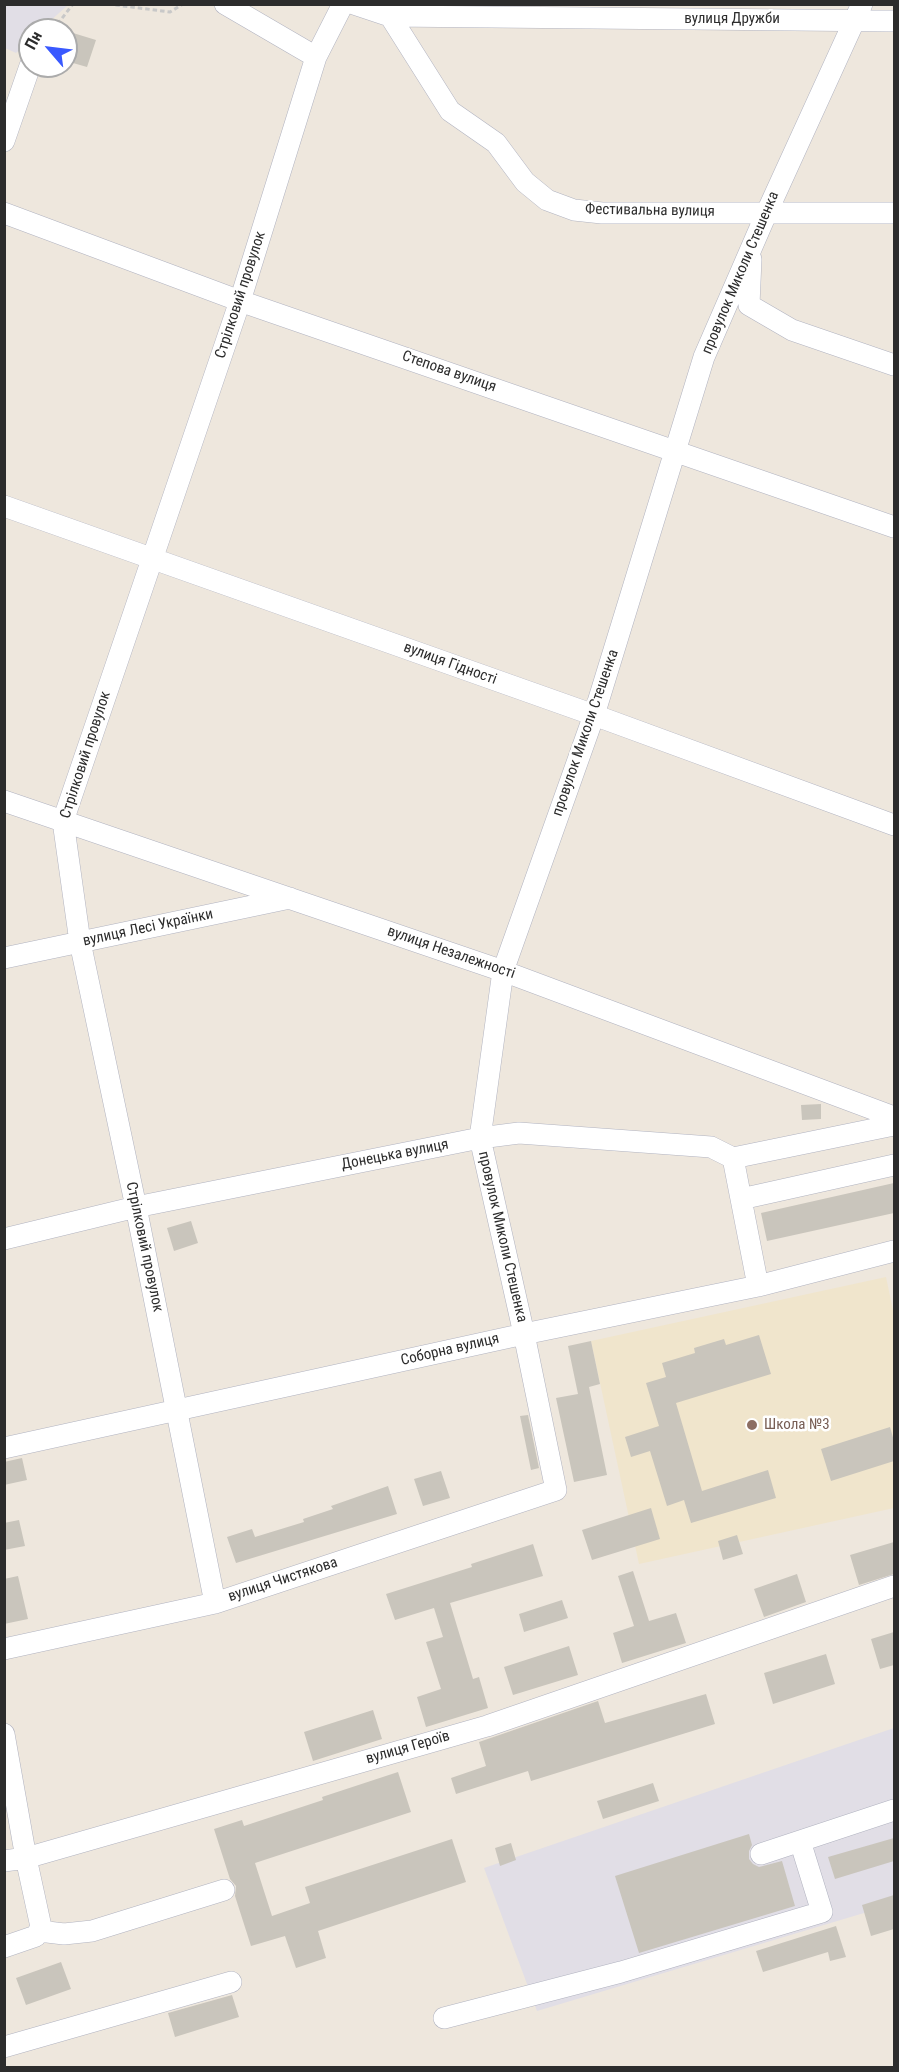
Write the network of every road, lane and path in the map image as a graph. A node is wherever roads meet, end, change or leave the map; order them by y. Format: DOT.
graph roads {
  1 [pos="73,4"];
  2 [pos="108,4"];
  3 [pos="183,4"];
  4 [pos="225,4"];
  5 [pos="343,4"];
  6 [pos="354,4"];
  7 [pos="858,12"];
  8 [pos="390,16"];
  9 [pos="62,18"];
  10 [pos="894,21"];
  11 [pos="316,57"];
  12 [pos="26,78"];
  13 [pos="4,141"];
  14 [pos="767,212"];
  15 [pos="4,213"];
  16 [pos="894,213"];
  17 [pos="751,249"];
  18 [pos="240,301"];
  19 [pos="894,364"];
  20 [pos="676,450"];
  21 [pos="4,506"];
  22 [pos="894,526"];
  23 [pos="153,558"];
  24 [pos="594,715"];
  25 [pos="4,801"];
  26 [pos="63,821"];
  27 [pos="894,825"];
  28 [pos="291,898"];
  29 [pos="80,942"];
  30 [pos="4,958"];
  31 [pos="503,971"];
  32 [pos="894,1117"];
  33 [pos="894,1125"];
  34 [pos="480,1138"];
  35 [pos="733,1158"];
  36 [pos="894,1165"];
  37 [pos="741,1199"];
  38 [pos="136,1207"];
  39 [pos="4,1239"];
  40 [pos="894,1251"];
  41 [pos="758,1286"];
  42 [pos="524,1334"];
  43 [pos="177,1411"];
  44 [pos="4,1448"];
  45 [pos="556,1490"];
  46 [pos="894,1586"];
  47 [pos="215,1603"];
  48 [pos="4,1649"];
  49 [pos="4,1734"];
  50 [pos="894,1810"];
  51 [pos="800,1841"];
  52 [pos="761,1854"];
  53 [pos="26,1858"];
  54 [pos="4,1861"];
  55 [pos="224,1890"];
  56 [pos="39,1931"];
  57 [pos="4,1947"];
  58 [pos="231,1982"];
  59 [pos="444,2018"];
  60 [pos="4,2047"];
  1 -- 9 [label="path"];
  2 -- 3 [label="path"];
  4 -- 11 [label="street"];
  5 -- 11 [label="street, Стрілковий провулок"];
  6 -- 8 [label="street"];
  7 -- 8 [label="street, вулиця Дружби"];
  7 -- 10 [label="street, вулиця Дружби"];
  7 -- 14 [label="street, провулок Миколи Стешенка"];
  8 -- 14 [label="street, Фестивальна вулиця"];
  11 -- 18 [label="street, Стрілковий провулок"];
  12 -- 13 [label="street"];
  14 -- 16 [label="street, Фестивальна вулиця"];
  14 -- 17 [label="street, провулок Миколи Стешенка"];
  15 -- 18 [label="street, Степова вулиця"];
  17 -- 19 [label="street"];
  17 -- 20 [label="street, провулок Миколи Стешенка"];
  18 -- 20 [label="street, Степова вулиця"];
  18 -- 23 [label="street, Стрілковий провулок"];
  20 -- 22 [label="street, Степова вулиця"];
  20 -- 24 [label="street, провулок Миколи Стешенка"];
  21 -- 23 [label="street, вулиця Гідності"];
  23 -- 24 [label="street, вулиця Гідності"];
  23 -- 26 [label="street, Стрілковий провулок"];
  24 -- 27 [label="street, вулиця Гідності"];
  24 -- 31 [label="street, провулок Миколи Стешенка"];
  25 -- 26 [label="street, вулиця Незалежності"];
  26 -- 28 [label="street, вулиця Незалежності"];
  26 -- 29 [label="street, Стрілковий провулок"];
  28 -- 29 [label="street, вулиця Лесі Українки"];
  28 -- 31 [label="street, вулиця Незалежності"];
  29 -- 30 [label="street, вулиця Лесі Українки"];
  29 -- 38 [label="street, Стрілковий провулок"];
  31 -- 32 [label="street, вулиця Незалежності"];
  31 -- 34 [label="street, провулок Миколи Стешенка"];
  33 -- 35 [label="street"];
  34 -- 35 [label="street, Донецька вулиця"];
  34 -- 38 [label="street, Донецька вулиця"];
  34 -- 42 [label="street, провулок Миколи Стешенка"];
  35 -- 37 [label="street"];
  36 -- 37 [label="street"];
  37 -- 41 [label="street"];
  38 -- 39 [label="street, Донецька вулиця"];
  38 -- 43 [label="street, Стрілковий провулок"];
  40 -- 41 [label="street, Соборна вулиця"];
  41 -- 42 [label="street, Соборна вулиця"];
  42 -- 43 [label="street, Соборна вулиця"];
  42 -- 45 [label="street, провулок Миколи Стешенка"];
  43 -- 44 [label="street, Соборна вулиця"];
  43 -- 47 [label="street, Стрілковий провулок"];
  45 -- 47 [label="street, вулиця Чистякова"];
  46 -- 53 [label="street, вулиця Героїв"];
  47 -- 48 [label="street, вулиця Чистякова"];
  49 -- 53 [label="street"];
  50 -- 51 [label="street"];
  51 -- 52 [label="street"];
  51 -- 59 [label="street"];
  53 -- 54 [label="street, вулиця Героїв"];
  53 -- 56 [label="street"];
  55 -- 56 [label="street"];
  56 -- 57 [label="street"];
  58 -- 60 [label="street"];
}
